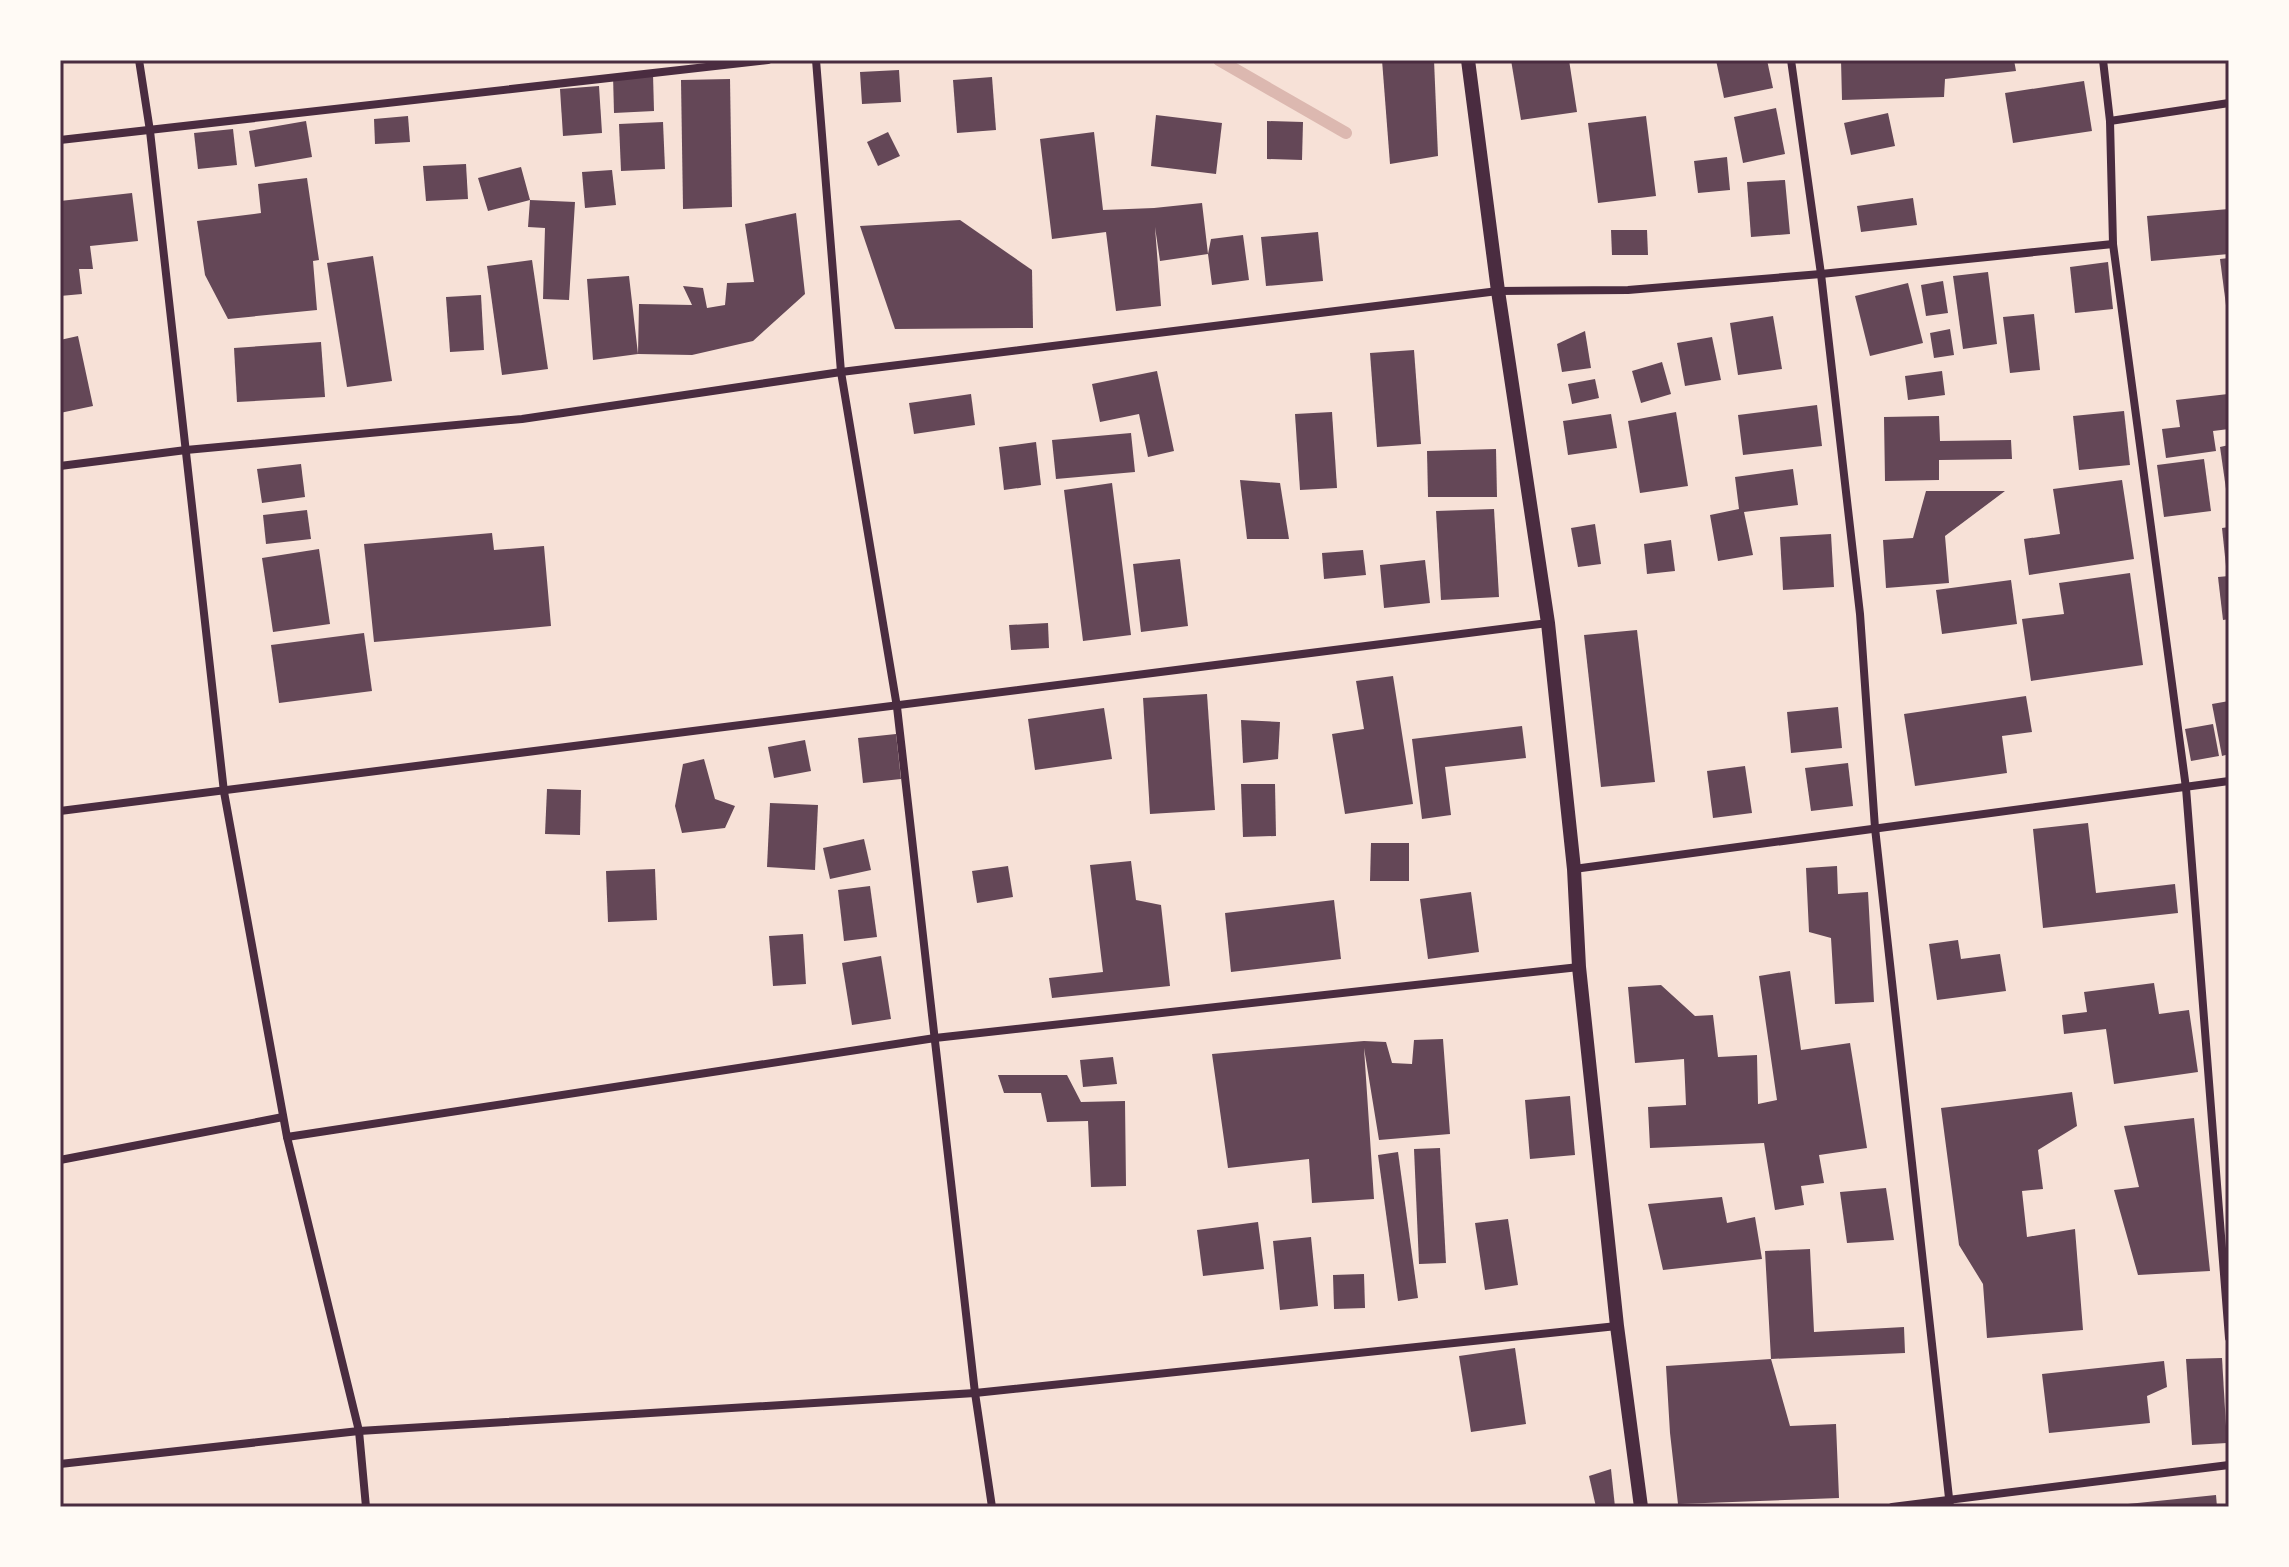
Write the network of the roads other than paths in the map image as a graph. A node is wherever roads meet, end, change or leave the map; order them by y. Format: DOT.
graph roads {
  1 [pos="139,60"];
  2 [pos="768,60"];
  3 [pos="816,60"];
  4 [pos="1468,60"];
  5 [pos="1791,60"];
  6 [pos="2103,60"];
  7 [pos="2229,103"];
  8 [pos="2110,121"];
  9 [pos="150,131"];
  10 [pos="60,140"];
  11 [pos="2113,244"];
  12 [pos="1821,274"];
  13 [pos="1498,291"];
  14 [pos="841,372"];
  15 [pos="186,450"];
  16 [pos="60,466"];
  17 [pos="1548,623"];
  18 [pos="897,707"];
  19 [pos="2229,781"];
  20 [pos="2186,788"];
  21 [pos="224,792"];
  22 [pos="60,811"];
  23 [pos="1875,828"];
  24 [pos="1574,869"];
  25 [pos="1579,967"];
  26 [pos="935,1038"];
  27 [pos="283,1117"];
  28 [pos="287,1137"];
  29 [pos="60,1160"];
  30 [pos="1617,1326"];
  31 [pos="2229,1338"];
  32 [pos="975,1393"];
  33 [pos="359,1431"];
  34 [pos="60,1464"];
  35 [pos="2229,1465"];
  36 [pos="1950,1503"];
  37 [pos="366,1507"];
  38 [pos="992,1507"];
  39 [pos="1641,1507"];
  40 [pos="1892,1507"];
  1 -- 9 [label="street"];
  2 -- 9 [label="street"];
  3 -- 14 [label="street"];
  4 -- 13 [label="street"];
  5 -- 12 [label="street"];
  6 -- 8 [label="street"];
  7 -- 8 [label="street"];
  8 -- 11 [label="street"];
  9 -- 10 [label="street"];
  9 -- 15 [label="street"];
  11 -- 12 [label="street"];
  11 -- 20 [label="street"];
  12 -- 13 [label="street"];
  12 -- 23 [label="street"];
  13 -- 14 [label="street"];
  13 -- 17 [label="street"];
  14 -- 15 [label="street"];
  14 -- 18 [label="street"];
  15 -- 16 [label="street"];
  15 -- 21 [label="street"];
  17 -- 18 [label="street"];
  17 -- 24 [label="street"];
  18 -- 21 [label="street"];
  18 -- 26 [label="street"];
  19 -- 20 [label="street"];
  20 -- 23 [label="street"];
  20 -- 31 [label="street"];
  21 -- 22 [label="street"];
  21 -- 27 [label="street"];
  23 -- 24 [label="street"];
  23 -- 36 [label="street"];
  24 -- 25 [label="street"];
  25 -- 26 [label="street"];
  25 -- 30 [label="street"];
  26 -- 28 [label="street"];
  26 -- 32 [label="street"];
  27 -- 28 [label="street"];
  27 -- 29 [label="street"];
  28 -- 33 [label="street"];
  30 -- 32 [label="street"];
  30 -- 39 [label="street"];
  32 -- 33 [label="street"];
  32 -- 38 [label="street"];
  33 -- 34 [label="street"];
  33 -- 37 [label="street"];
  35 -- 36 [label="street"];
  36 -- 40 [label="street"];
}
